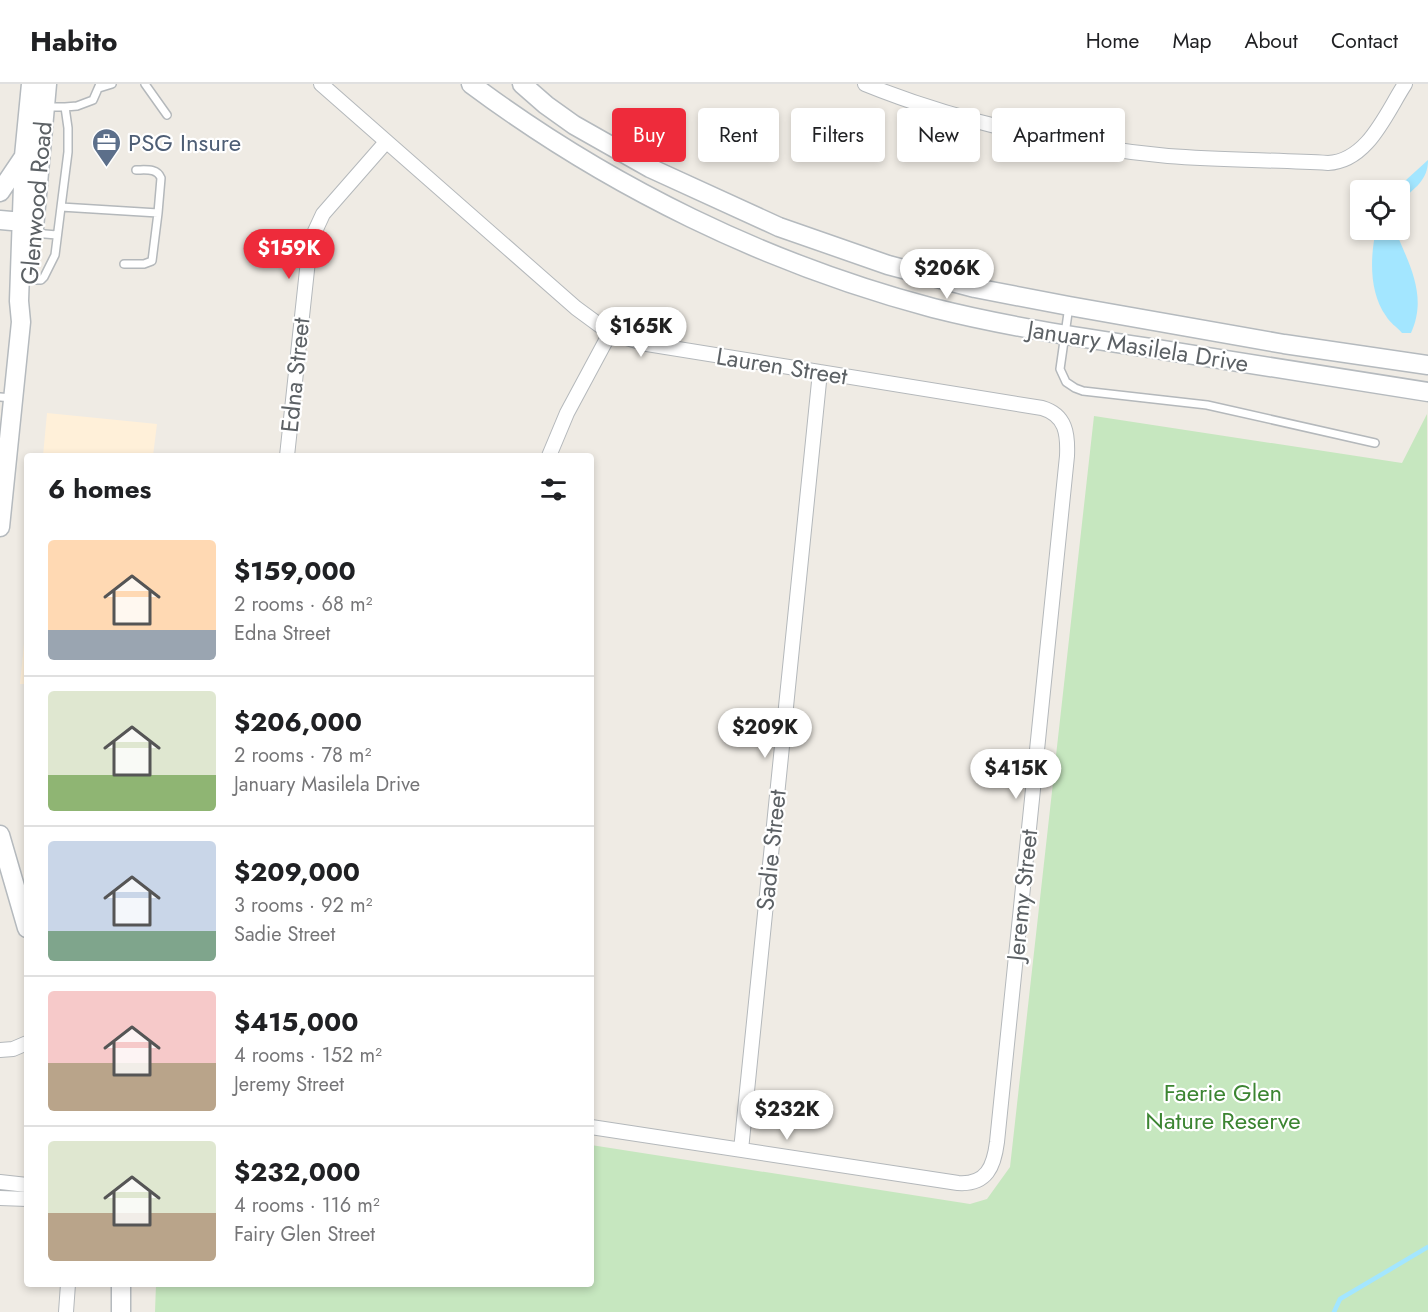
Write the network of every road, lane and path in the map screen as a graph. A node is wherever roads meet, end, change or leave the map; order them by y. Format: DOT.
graph roads {
  1 [pos="31,84"];
  2 [pos="47,84"];
  3 [pos="112,84"];
  4 [pos="145,84"];
  5 [pos="321,84"];
  6 [pos="471,84"];
  7 [pos="522,84"];
  8 [pos="865,84"];
  9 [pos="1405,84"];
  10 [pos="100,86"];
  11 [pos="37,106"];
  12 [pos="65,107"];
  13 [pos="167,115"];
  14 [pos="386,142"];
  15 [pos="24,156"];
  16 [pos="136,170"];
  17 [pos="0,192"];
  18 [pos="61,207"];
  19 [pos="158,213"];
  20 [pos="0,220"];
  21 [pos="28,228"];
  22 [pos="57,236"];
  23 [pos="123,264"];
  24 [pos="29,280"];
  25 [pos="1069,306"];
  26 [pos="21,322"];
  27 [pos="610,333"];
  28 [pos="1066,335"];
  29 [pos="1428,365"];
  30 [pos="820,372"];
  31 [pos="9,391"];
  32 [pos="1428,392"];
  33 [pos="1068,438"];
  34 [pos="1375,442"];
  35 [pos="287,453"];
  36 [pos="550,453"];
  37 [pos="0,526"];
  38 [pos="0,835"];
  39 [pos="4,859"];
  40 [pos="7,883"];
  41 [pos="24,921"];
  42 [pos="24,1044"];
  43 [pos="0,1050"];
  44 [pos="594,1127"];
  45 [pos="741,1150"];
  46 [pos="0,1182"];
  47 [pos="24,1185"];
  48 [pos="0,1198"];
  49 [pos="24,1199"];
  50 [pos="68,1287"];
  51 [pos="121,1287"];
  52 [pos="66,1312"];
  53 [pos="121,1312"];
  1 -- 11 [label="main road, Glenwood Road"];
  2 -- 11 [label="main road, Glenwood Road"];
  3 -- 10 [label="lane"];
  4 -- 13 [label="lane"];
  5 -- 14 [label="street, Lauren Street"];
  6 -- 28 [label="main road, January Masilela Drive"];
  7 -- 25 [label="main road, January Masilela Drive"];
  8 -- 9 [label="street"];
  10 -- 12 [label="lane"];
  11 -- 12 [label="lane"];
  11 -- 15 [label="main road, Glenwood Road"];
  11 -- 21 [label="main road, Glenwood Road"];
  12 -- 18 [label="lane"];
  14 -- 27 [label="street, Lauren Street"];
  14 -- 35 [label="street, Edna Street"];
  15 -- 17 [label="main road"];
  15 -- 21 [label="main road, Glenwood Road"];
  16 -- 19 [label="lane"];
  18 -- 19 [label="lane"];
  18 -- 22 [label="lane"];
  19 -- 23 [label="lane"];
  20 -- 21 [label="main road"];
  21 -- 22 [label="lane"];
  21 -- 24 [label="main road, Glenwood Road"];
  21 -- 26 [label="main road, Glenwood Road"];
  22 -- 24 [label="lane"];
  24 -- 26 [label="main road, Glenwood Road"];
  25 -- 28 [label="lane"];
  25 -- 29 [label="main road, January Masilela Drive"];
  26 -- 31 [label="main road, Glenwood Road"];
  27 -- 30 [label="street, Lauren Street"];
  27 -- 36 [label="street"];
  28 -- 32 [label="main road, January Masilela Drive"];
  28 -- 34 [label="lane"];
  30 -- 33 [label="street, Lauren Street"];
  30 -- 45 [label="street, Sadie Street"];
  31 -- 37 [label="main road, Glenwood Road"];
  33 -- 45 [label="street, Jeremy Street"];
  38 -- 39 [label="main road"];
  39 -- 40 [label="main road"];
  40 -- 41 [label="main road"];
  42 -- 43 [label="street"];
  44 -- 45 [label="street"];
  46 -- 47 [label="street"];
  48 -- 49 [label="street"];
  50 -- 52 [label="street"];
  51 -- 53 [label="main road"];
}
